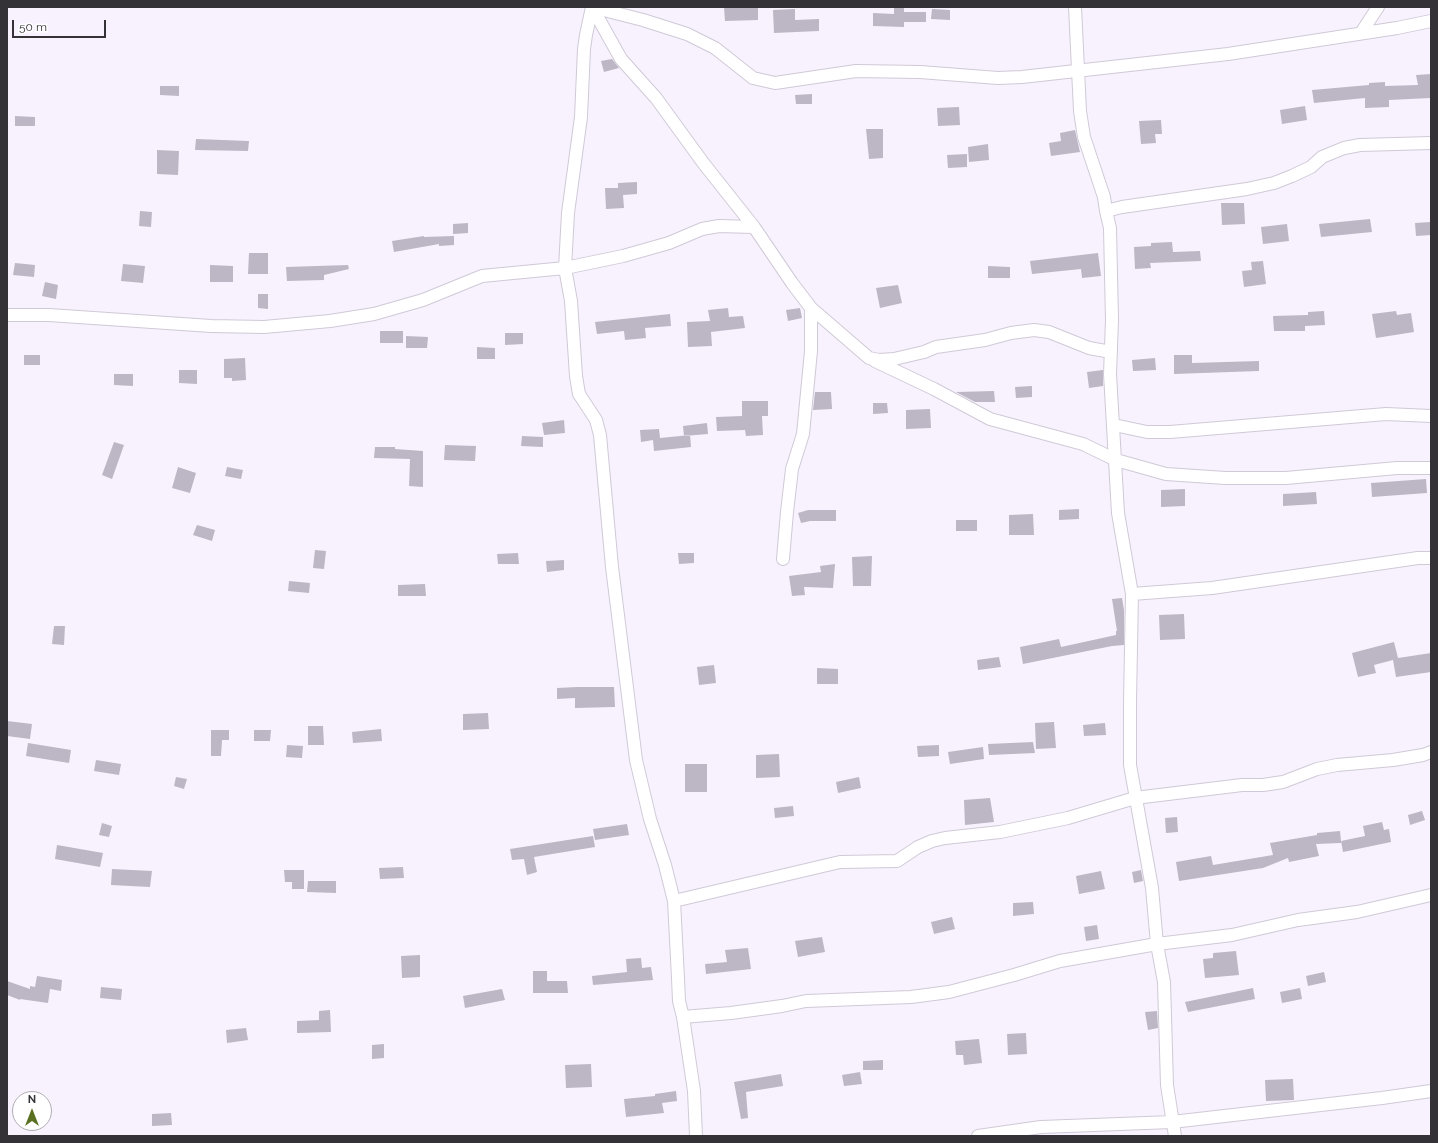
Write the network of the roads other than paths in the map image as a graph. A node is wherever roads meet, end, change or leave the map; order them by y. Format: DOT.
graph roads {
  1 [pos="592,7"];
  2 [pos="1075,7"];
  3 [pos="1378,7"];
  4 [pos="1431,21"];
  5 [pos="1362,33"];
  6 [pos="1077,72"];
  7 [pos="1431,143"];
  8 [pos="1106,211"];
  9 [pos="754,227"];
  10 [pos="565,268"];
  11 [pos="812,308"];
  12 [pos="7,315"];
  13 [pos="1111,352"];
  14 [pos="869,358"];
  15 [pos="1431,416"];
  16 [pos="1114,425"];
  17 [pos="1116,460"];
  18 [pos="1431,468"];
  19 [pos="1431,558"];
  20 [pos="783,560"];
  21 [pos="1132,594"];
  22 [pos="1431,752"];
  23 [pos="1135,798"];
  24 [pos="1431,894"];
  25 [pos="674,901"];
  26 [pos="1157,944"];
  27 [pos="683,1017"];
  28 [pos="1431,1091"];
  29 [pos="1172,1122"];
  30 [pos="696,1136"];
  31 [pos="978,1136"];
  32 [pos="1175,1136"];
  1 -- 6 [label="street"];
  1 -- 9 [label="street"];
  1 -- 10 [label="street"];
  2 -- 6 [label="street"];
  3 -- 5 [label="street"];
  4 -- 5 [label="street"];
  5 -- 6 [label="street"];
  6 -- 8 [label="street"];
  7 -- 8 [label="street"];
  8 -- 13 [label="street"];
  9 -- 10 [label="street"];
  9 -- 11 [label="street"];
  10 -- 12 [label="street"];
  10 -- 25 [label="street"];
  11 -- 14 [label="street"];
  11 -- 20 [label="street"];
  13 -- 14 [label="street"];
  13 -- 16 [label="street"];
  14 -- 17 [label="street"];
  15 -- 16 [label="street"];
  16 -- 17 [label="street"];
  17 -- 18 [label="street"];
  17 -- 21 [label="street"];
  19 -- 21 [label="street"];
  21 -- 23 [label="street"];
  22 -- 23 [label="street"];
  23 -- 25 [label="street"];
  23 -- 26 [label="street"];
  24 -- 26 [label="street"];
  25 -- 27 [label="street"];
  26 -- 27 [label="street"];
  26 -- 29 [label="street"];
  27 -- 30 [label="street"];
  28 -- 29 [label="street"];
  29 -- 31 [label="street"];
  29 -- 32 [label="street"];
}
